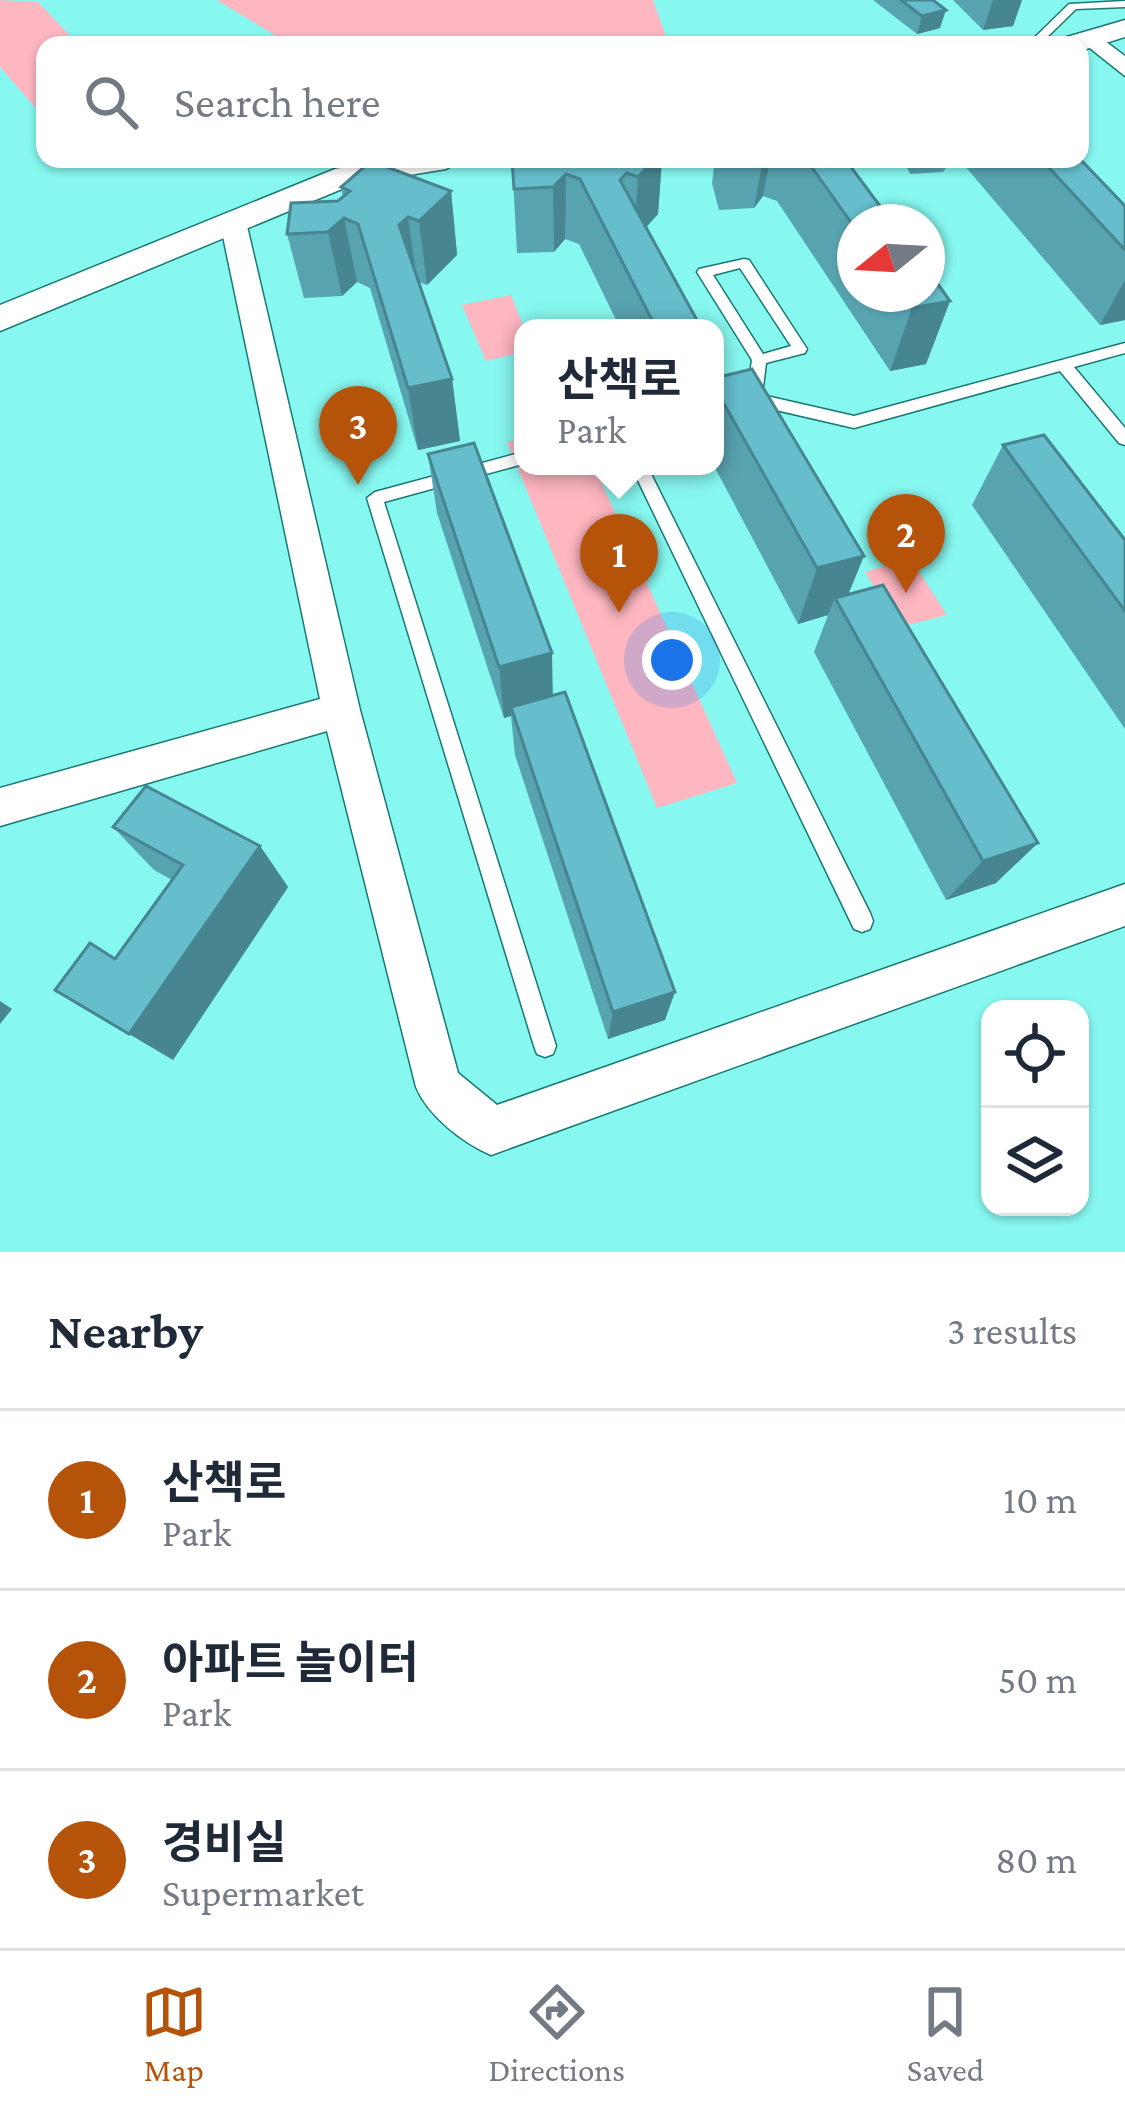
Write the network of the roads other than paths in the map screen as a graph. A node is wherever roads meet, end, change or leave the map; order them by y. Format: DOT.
graph roads {
  1 [pos="1075,3"];
  2 [pos="1125,4"];
  3 [pos="1125,28"];
  4 [pos="1042,36"];
  5 [pos="1089,41"];
  6 [pos="1089,47"];
  7 [pos="1125,69"];
  8 [pos="393,168"];
  9 [pos="233,222"];
  10 [pos="0,319"];
  11 [pos="1125,348"];
  12 [pos="759,360"];
  13 [pos="1064,365"];
  14 [pos="754,399"];
  15 [pos="724,406"];
  16 [pos="1125,440"];
  17 [pos="514,460"];
  18 [pos="643,475"];
  19 [pos="341,710"];
  20 [pos="0,807"];
  21 [pos="1125,905"];
  22 [pos="862,921"];
  23 [pos="545,1046"];
  1 -- 2 [label="lane"];
  1 -- 4 [label="lane"];
  3 -- 5 [label="street"];
  6 -- 7 [label="street"];
  8 -- 9 [label="street"];
  9 -- 10 [label="street"];
  9 -- 19 [label="street"];
  11 -- 13 [label="lane"];
  12 -- 12 [label="lane"];
  12 -- 14 [label="lane"];
  13 -- 14 [label="lane"];
  13 -- 16 [label="lane"];
  14 -- 15 [label="lane"];
  17 -- 23 [label="lane"];
  18 -- 22 [label="lane"];
  19 -- 20 [label="street"];
  19 -- 21 [label="street"];
}
